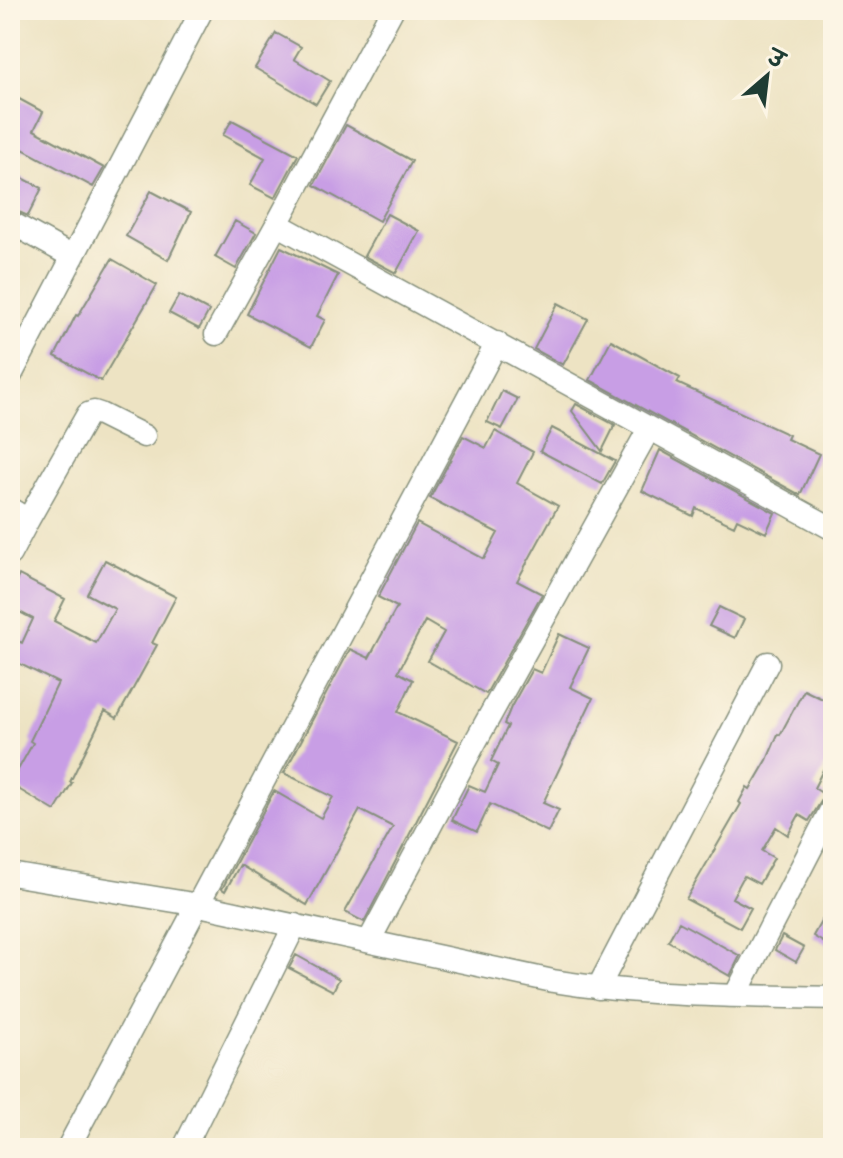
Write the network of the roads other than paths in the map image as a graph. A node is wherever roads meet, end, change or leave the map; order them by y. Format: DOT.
graph roads {
  1 [pos="202,10"];
  2 [pos="392,10"];
  3 [pos="10,222"];
  4 [pos="277,224"];
  5 [pos="73,257"];
  6 [pos="216,334"];
  7 [pos="497,343"];
  8 [pos="10,377"];
  9 [pos="649,429"];
  10 [pos="144,436"];
  11 [pos="19,515"];
  12 [pos="833,529"];
  13 [pos="10,554"];
  14 [pos="768,663"];
  15 [pos="833,806"];
  16 [pos="10,874"];
  17 [pos="199,905"];
  18 [pos="295,925"];
  19 [pos="369,941"];
  20 [pos="598,988"];
  21 [pos="735,996"];
  22 [pos="833,998"];
  23 [pos="68,1148"];
  24 [pos="184,1148"];
  1 -- 5 [label="street"];
  2 -- 4 [label="street"];
  3 -- 5 [label="street"];
  4 -- 6 [label="street"];
  4 -- 7 [label="street"];
  5 -- 8 [label="street"];
  7 -- 9 [label="street"];
  7 -- 17 [label="street"];
  9 -- 12 [label="street"];
  9 -- 19 [label="street"];
  10 -- 11 [label="street"];
  11 -- 13 [label="street"];
  14 -- 20 [label="street"];
  15 -- 21 [label="street"];
  16 -- 17 [label="street"];
  17 -- 18 [label="street"];
  17 -- 23 [label="street"];
  18 -- 19 [label="street"];
  18 -- 24 [label="street"];
  19 -- 20 [label="street"];
  20 -- 21 [label="street"];
  21 -- 22 [label="street"];
}
